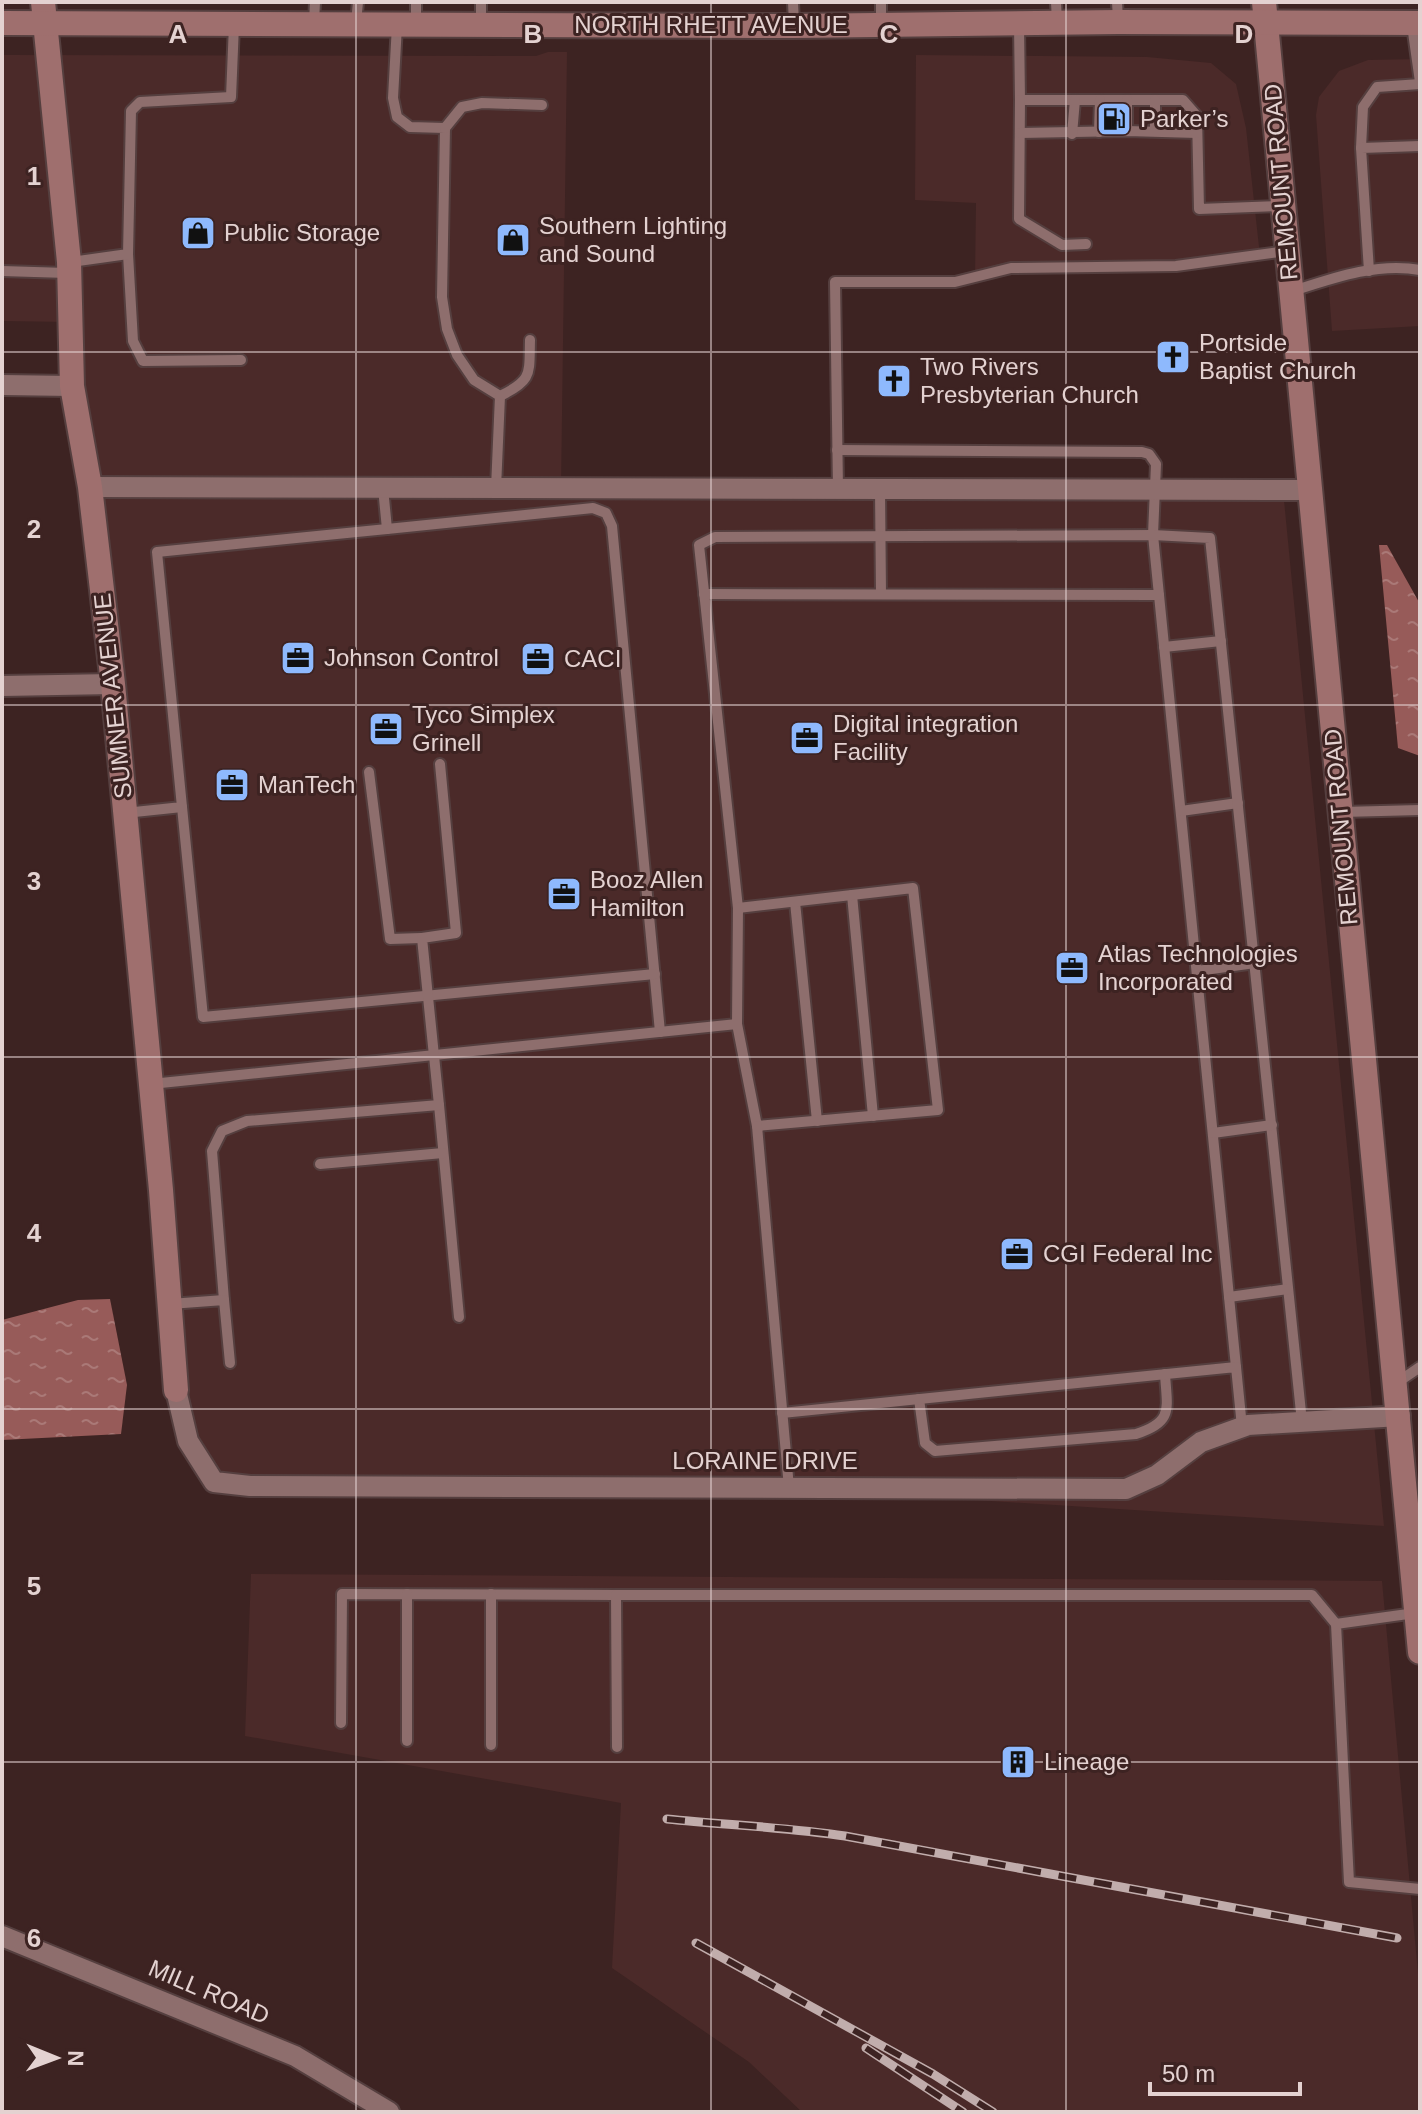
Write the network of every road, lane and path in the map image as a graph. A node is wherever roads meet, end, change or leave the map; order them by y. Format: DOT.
graph roads {
  1 [pos="45,12"];
  2 [pos="315,12"];
  3 [pos="1118,12"];
  4 [pos="1265,12"];
  5 [pos="357,13"];
  6 [pos="481,13"];
  7 [pos="1056,13"];
  8 [pos="793,14"];
  9 [pos="881,14"];
  10 [pos="410,16"];
  11 [pos="2,23"];
  12 [pos="1416,23"];
  13 [pos="234,25"];
  14 [pos="1019,25"];
  15 [pos="1420,83"];
  16 [pos="1020,100"];
  17 [pos="1075,100"];
  18 [pos="1100,100"];
  19 [pos="1127,100"];
  20 [pos="1155,100"];
  21 [pos="542,105"];
  22 [pos="445,128"];
  23 [pos="1127,131"];
  24 [pos="1155,131"];
  25 [pos="1099,132"];
  26 [pos="1020,133"];
  27 [pos="1197,133"];
  28 [pos="1072,134"];
  29 [pos="1420,146"];
  30 [pos="1361,148"];
  31 [pos="1284,206"];
  32 [pos="1086,244"];
  33 [pos="1287,251"];
  34 [pos="128,254"];
  35 [pos="69,267"];
  36 [pos="1420,270"];
  37 [pos="2,271"];
  38 [pos="1369,271"];
  39 [pos="1291,291"];
  40 [pos="530,340"];
  41 [pos="241,360"];
  42 [pos="2,385"];
  43 [pos="72,386"];
  44 [pos="500,396"];
  45 [pos="837,450"];
  46 [pos="90,487"];
  47 [pos="383,488"];
  48 [pos="496,488"];
  49 [pos="838,489"];
  50 [pos="880,489"];
  51 [pos="1156,490"];
  52 [pos="1309,490"];
  53 [pos="387,529"];
  54 [pos="1153,535"];
  55 [pos="881,536"];
  56 [pos="704,594"];
  57 [pos="881,594"];
  58 [pos="1159,595"];
  59 [pos="1221,641"];
  60 [pos="1164,647"];
  61 [pos="113,684"];
  62 [pos="2,686"];
  63 [pos="440,764"];
  64 [pos="369,772"];
  65 [pos="1238,803"];
  66 [pos="182,807"];
  67 [pos="1420,810"];
  68 [pos="1181,811"];
  69 [pos="1339,812"];
  70 [pos="125,813"];
  71 [pos="852,895"];
  72 [pos="795,902"];
  73 [pos="738,908"];
  74 [pos="422,938"];
  75 [pos="1255,963"];
  76 [pos="1197,971"];
  77 [pos="655,974"];
  78 [pos="427,997"];
  79 [pos="737,1024"];
  80 [pos="660,1032"];
  81 [pos="434,1057"];
  82 [pos="151,1084"];
  83 [pos="439,1105"];
  84 [pos="873,1116"];
  85 [pos="817,1121"];
  86 [pos="1272,1125"];
  87 [pos="757,1126"];
  88 [pos="1213,1133"];
  89 [pos="443,1153"];
  90 [pos="320,1164"];
  91 [pos="1288,1289"];
  92 [pos="1229,1297"];
  93 [pos="224,1300"];
  94 [pos="170,1304"];
  95 [pos="459,1317"];
  96 [pos="230,1363"];
  97 [pos="1236,1367"];
  98 [pos="1420,1367"];
  99 [pos="1165,1374"];
  100 [pos="1396,1383"];
  101 [pos="176,1390"];
  102 [pos="919,1399"];
  103 [pos="782,1413"];
  104 [pos="1400,1416"];
  105 [pos="1302,1422"];
  106 [pos="1242,1427"];
  107 [pos="789,1488"];
  108 [pos="407,1594"];
  109 [pos="491,1594"];
  110 [pos="616,1595"];
  111 [pos="1417,1613"];
  112 [pos="1336,1624"];
  113 [pos="1420,1652"];
  114 [pos="341,1723"];
  115 [pos="407,1741"];
  116 [pos="491,1745"];
  117 [pos="617,1747"];
  118 [pos="1420,1889"];
  119 [pos="2,1936"];
  120 [pos="389,2112"];
  1 -- 11 [label="main road, NORTH RHETT AVENUE"];
  1 -- 13 [label="main road, NORTH RHETT AVENUE"];
  1 -- 35 [label="main road, SUMNER AVENUE"];
  2 -- 5 [label="main road, NORTH RHETT AVENUE"];
  2 -- 13 [label="main road, NORTH RHETT AVENUE"];
  3 -- 4 [label="main road, NORTH RHETT AVENUE"];
  3 -- 7 [label="main road, NORTH RHETT AVENUE"];
  4 -- 12 [label="main road, NORTH RHETT AVENUE"];
  4 -- 31 [label="main road, REMOUNT ROAD"];
  5 -- 10 [label="main road, NORTH RHETT AVENUE"];
  6 -- 8 [label="main road, NORTH RHETT AVENUE"];
  6 -- 10 [label="main road, NORTH RHETT AVENUE"];
  7 -- 14 [label="main road, NORTH RHETT AVENUE"];
  8 -- 9 [label="main road, NORTH RHETT AVENUE"];
  9 -- 14 [label="main road, NORTH RHETT AVENUE"];
  10 -- 22 [label="lane"];
  12 -- 15 [label="lane"];
  13 -- 34 [label="lane"];
  14 -- 16 [label="lane"];
  15 -- 30 [label="lane"];
  16 -- 17 [label="lane"];
  16 -- 26 [label="lane"];
  17 -- 18 [label="lane"];
  17 -- 28 [label="lane"];
  18 -- 19 [label="lane"];
  18 -- 25 [label="lane"];
  19 -- 20 [label="lane"];
  19 -- 23 [label="lane"];
  20 -- 24 [label="lane"];
  20 -- 27 [label="lane"];
  21 -- 22 [label="lane"];
  22 -- 44 [label="lane"];
  23 -- 24 [label="lane"];
  23 -- 25 [label="lane"];
  24 -- 27 [label="lane"];
  25 -- 28 [label="lane"];
  26 -- 28 [label="lane"];
  26 -- 32 [label="lane"];
  27 -- 31 [label="lane"];
  29 -- 30 [label="lane"];
  30 -- 38 [label="lane"];
  31 -- 33 [label="main road, REMOUNT ROAD"];
  33 -- 39 [label="main road, REMOUNT ROAD"];
  33 -- 45 [label="lane"];
  34 -- 35 [label="lane"];
  34 -- 41 [label="lane"];
  35 -- 37 [label="lane"];
  35 -- 43 [label="main road, SUMNER AVENUE"];
  36 -- 38 [label="lane"];
  38 -- 39 [label="lane"];
  39 -- 52 [label="main road, REMOUNT ROAD"];
  40 -- 44 [label="lane"];
  42 -- 43 [label="street"];
  43 -- 46 [label="main road, SUMNER AVENUE"];
  44 -- 48 [label="lane"];
  45 -- 49 [label="lane"];
  45 -- 51 [label="lane"];
  46 -- 47 [label="street"];
  46 -- 61 [label="main road, SUMNER AVENUE"];
  47 -- 48 [label="street"];
  47 -- 53 [label="lane"];
  48 -- 49 [label="street"];
  49 -- 50 [label="street"];
  50 -- 51 [label="street"];
  50 -- 55 [label="lane"];
  51 -- 52 [label="street"];
  51 -- 54 [label="lane"];
  52 -- 69 [label="main road, REMOUNT ROAD"];
  53 -- 66 [label="lane"];
  53 -- 77 [label="lane"];
  54 -- 55 [label="lane"];
  54 -- 58 [label="lane"];
  54 -- 59 [label="lane"];
  55 -- 56 [label="lane"];
  55 -- 57 [label="lane"];
  56 -- 57 [label="lane"];
  56 -- 73 [label="lane"];
  57 -- 58 [label="lane"];
  58 -- 60 [label="lane"];
  59 -- 60 [label="lane"];
  59 -- 65 [label="lane"];
  60 -- 68 [label="lane"];
  61 -- 62 [label="street"];
  61 -- 70 [label="main road, SUMNER AVENUE"];
  63 -- 74 [label="lane"];
  64 -- 74 [label="lane"];
  65 -- 68 [label="lane"];
  65 -- 75 [label="lane"];
  66 -- 70 [label="lane"];
  66 -- 78 [label="lane"];
  67 -- 69 [label="lane"];
  68 -- 76 [label="lane"];
  69 -- 100 [label="main road, REMOUNT ROAD"];
  70 -- 82 [label="main road, SUMNER AVENUE"];
  71 -- 72 [label="lane"];
  71 -- 84 [label="lane"];
  71 -- 84 [label="lane"];
  72 -- 73 [label="lane"];
  72 -- 85 [label="lane"];
  73 -- 79 [label="lane"];
  74 -- 78 [label="lane"];
  75 -- 76 [label="lane"];
  75 -- 86 [label="lane"];
  76 -- 88 [label="lane"];
  77 -- 78 [label="lane"];
  77 -- 80 [label="lane"];
  78 -- 81 [label="lane"];
  79 -- 80 [label="lane"];
  79 -- 87 [label="lane"];
  80 -- 81 [label="lane"];
  81 -- 82 [label="lane"];
  81 -- 83 [label="lane"];
  82 -- 94 [label="main road, SUMNER AVENUE"];
  83 -- 89 [label="lane"];
  83 -- 93 [label="lane"];
  84 -- 85 [label="lane"];
  85 -- 87 [label="lane"];
  86 -- 88 [label="lane"];
  86 -- 91 [label="lane"];
  87 -- 103 [label="lane"];
  88 -- 92 [label="lane"];
  89 -- 90 [label="lane"];
  89 -- 95 [label="lane"];
  91 -- 92 [label="lane"];
  91 -- 105 [label="lane"];
  92 -- 97 [label="lane"];
  93 -- 94 [label="lane"];
  93 -- 96 [label="lane"];
  94 -- 101 [label="main road, SUMNER AVENUE"];
  97 -- 99 [label="lane"];
  97 -- 106 [label="lane"];
  98 -- 100 [label="lane"];
  99 -- 102 [label="lane"];
  99 -- 102 [label="lane"];
  100 -- 104 [label="main road, REMOUNT ROAD"];
  101 -- 107 [label="street, LORAINE DRIVE"];
  102 -- 103 [label="lane"];
  103 -- 107 [label="lane"];
  104 -- 105 [label="street, LORAINE DRIVE"];
  104 -- 111 [label="main road, REMOUNT ROAD"];
  105 -- 106 [label="street, LORAINE DRIVE"];
  106 -- 107 [label="street, LORAINE DRIVE"];
  108 -- 109 [label="lane"];
  108 -- 114 [label="lane"];
  108 -- 115 [label="lane"];
  109 -- 110 [label="lane"];
  109 -- 116 [label="lane"];
  110 -- 112 [label="lane"];
  110 -- 117 [label="lane"];
  111 -- 112 [label="lane"];
  111 -- 113 [label="main road, REMOUNT ROAD"];
  112 -- 118 [label="lane"];
  119 -- 120 [label="street, MILL ROAD"];
}
